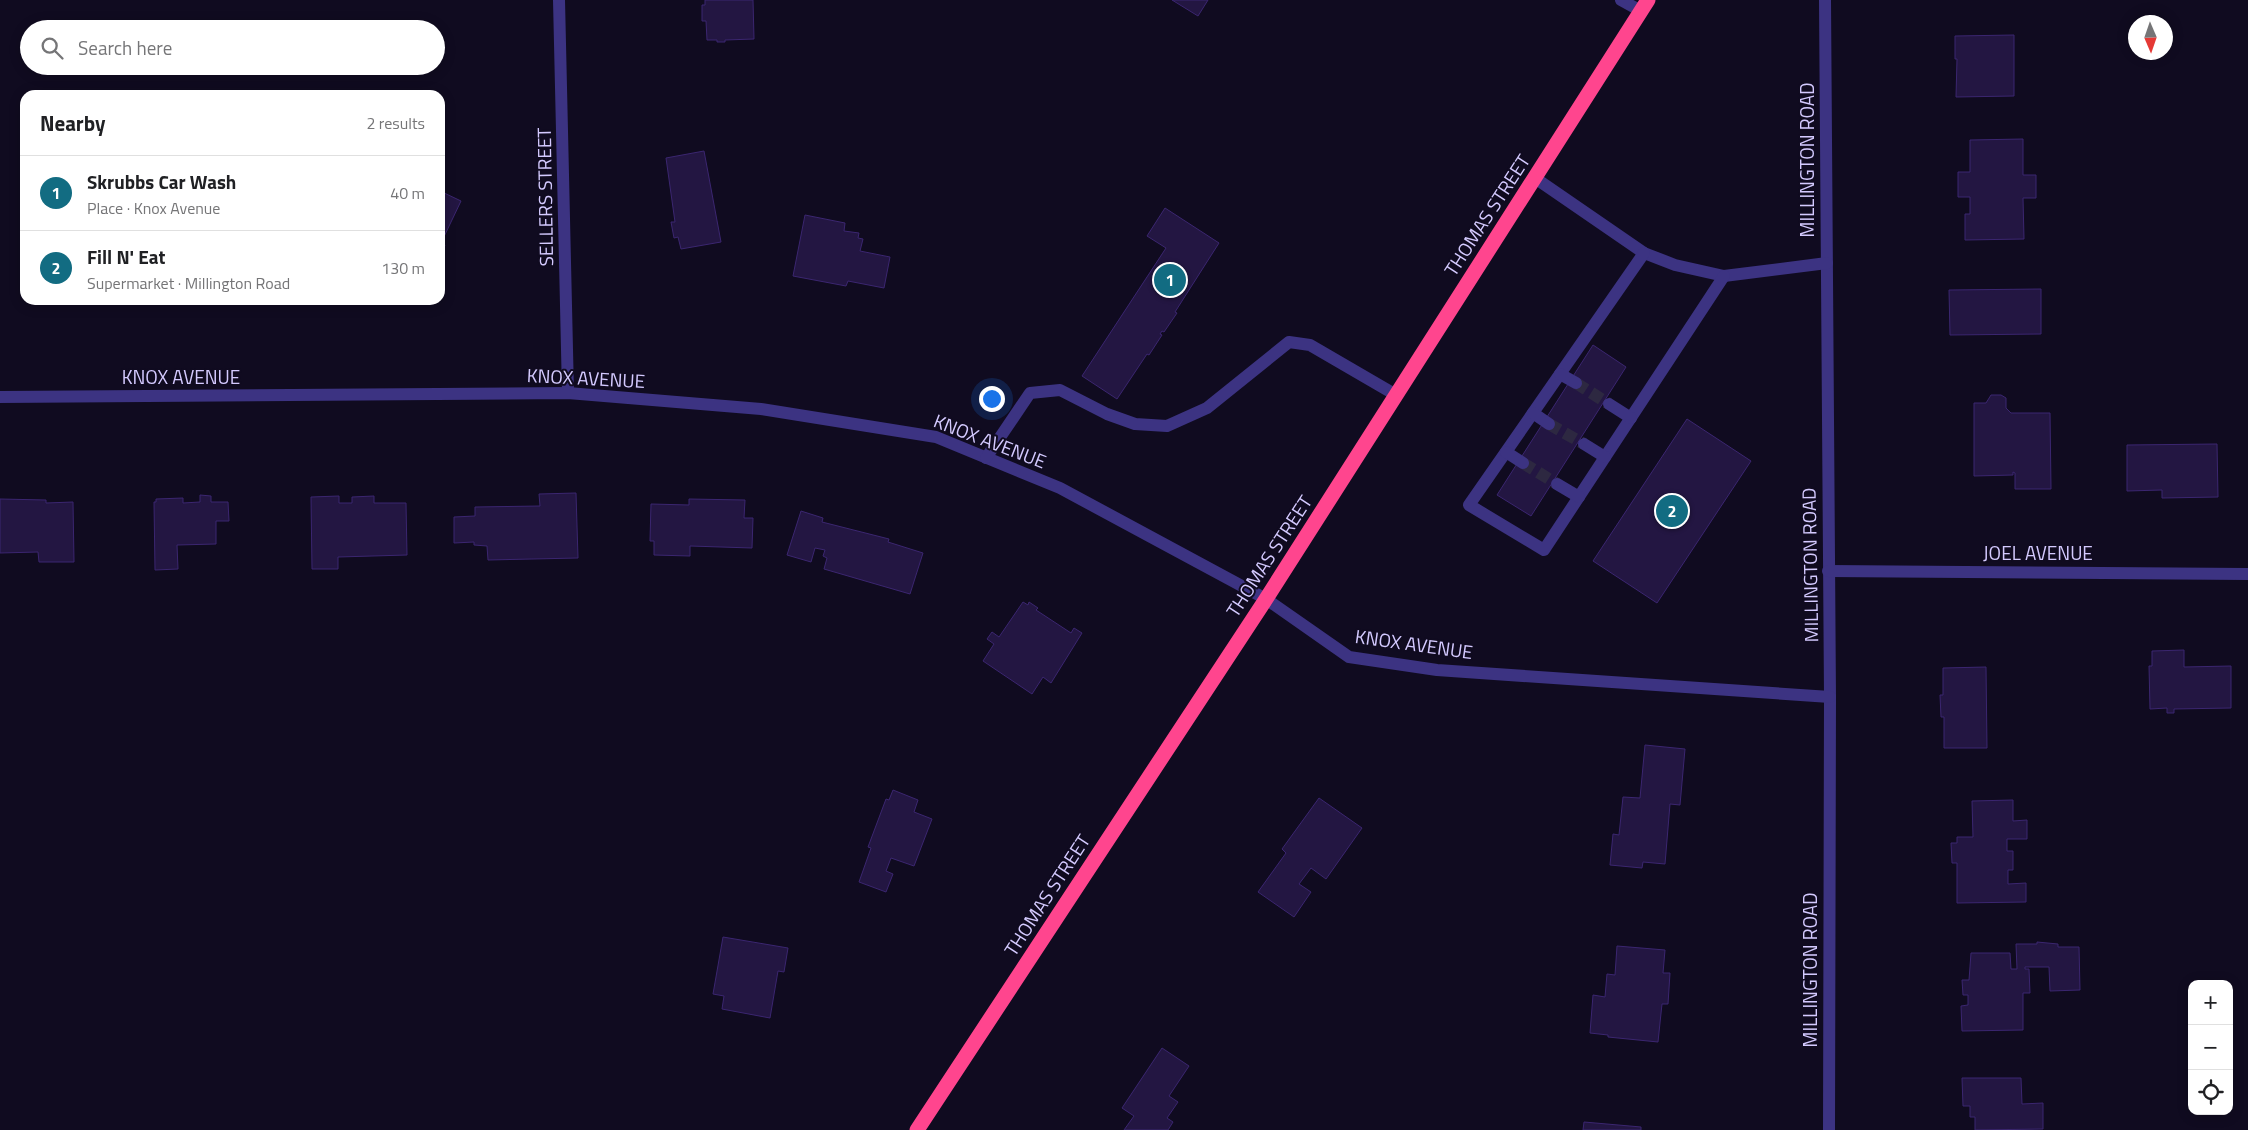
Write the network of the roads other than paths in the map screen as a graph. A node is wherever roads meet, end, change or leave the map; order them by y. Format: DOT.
graph roads {
  1 [pos="559,0"];
  2 [pos="1621,0"];
  3 [pos="1825,0"];
  4 [pos="1644,5"];
  5 [pos="1535,178"];
  6 [pos="1644,253"];
  7 [pos="1827,263"];
  8 [pos="1724,276"];
  9 [pos="1560,374"];
  10 [pos="1576,383"];
  11 [pos="568,394"];
  12 [pos="1396,395"];
  13 [pos="0,397"];
  14 [pos="1609,404"];
  15 [pos="1533,414"];
  16 [pos="1631,418"];
  17 [pos="1550,424"];
  18 [pos="1584,444"];
  19 [pos="1506,452"];
  20 [pos="1605,457"];
  21 [pos="986,458"];
  22 [pos="1523,463"];
  23 [pos="1557,484"];
  24 [pos="1579,497"];
  25 [pos="1828,571"];
  26 [pos="2248,574"];
  27 [pos="1266,599"];
  28 [pos="1830,697"];
  29 [pos="917,1130"];
  30 [pos="1829,1130"];
  1 -- 11 [label="street, SELLERS STREET"];
  2 -- 4 [label="street"];
  3 -- 7 [label="street, MILLINGTON ROAD"];
  4 -- 5 [label="highway, THOMAS STREET"];
  5 -- 6 [label="street"];
  5 -- 12 [label="highway, THOMAS STREET"];
  6 -- 8 [label="street"];
  6 -- 9 [label="street"];
  7 -- 8 [label="street"];
  7 -- 25 [label="street, MILLINGTON ROAD"];
  8 -- 16 [label="street"];
  9 -- 10 [label="street"];
  9 -- 15 [label="street"];
  11 -- 13 [label="street, KNOX AVENUE"];
  11 -- 21 [label="street, KNOX AVENUE"];
  12 -- 21 [label="street"];
  12 -- 27 [label="highway, THOMAS STREET"];
  14 -- 16 [label="street"];
  15 -- 17 [label="street"];
  15 -- 19 [label="street"];
  16 -- 20 [label="street"];
  18 -- 20 [label="street"];
  19 -- 22 [label="street"];
  19 -- 24 [label="street"];
  20 -- 24 [label="street"];
  21 -- 27 [label="street, KNOX AVENUE"];
  23 -- 24 [label="street"];
  25 -- 26 [label="street, JOEL AVENUE"];
  25 -- 28 [label="street, MILLINGTON ROAD"];
  27 -- 28 [label="street, KNOX AVENUE"];
  27 -- 29 [label="highway, THOMAS STREET"];
  28 -- 30 [label="street, MILLINGTON ROAD"];
}
